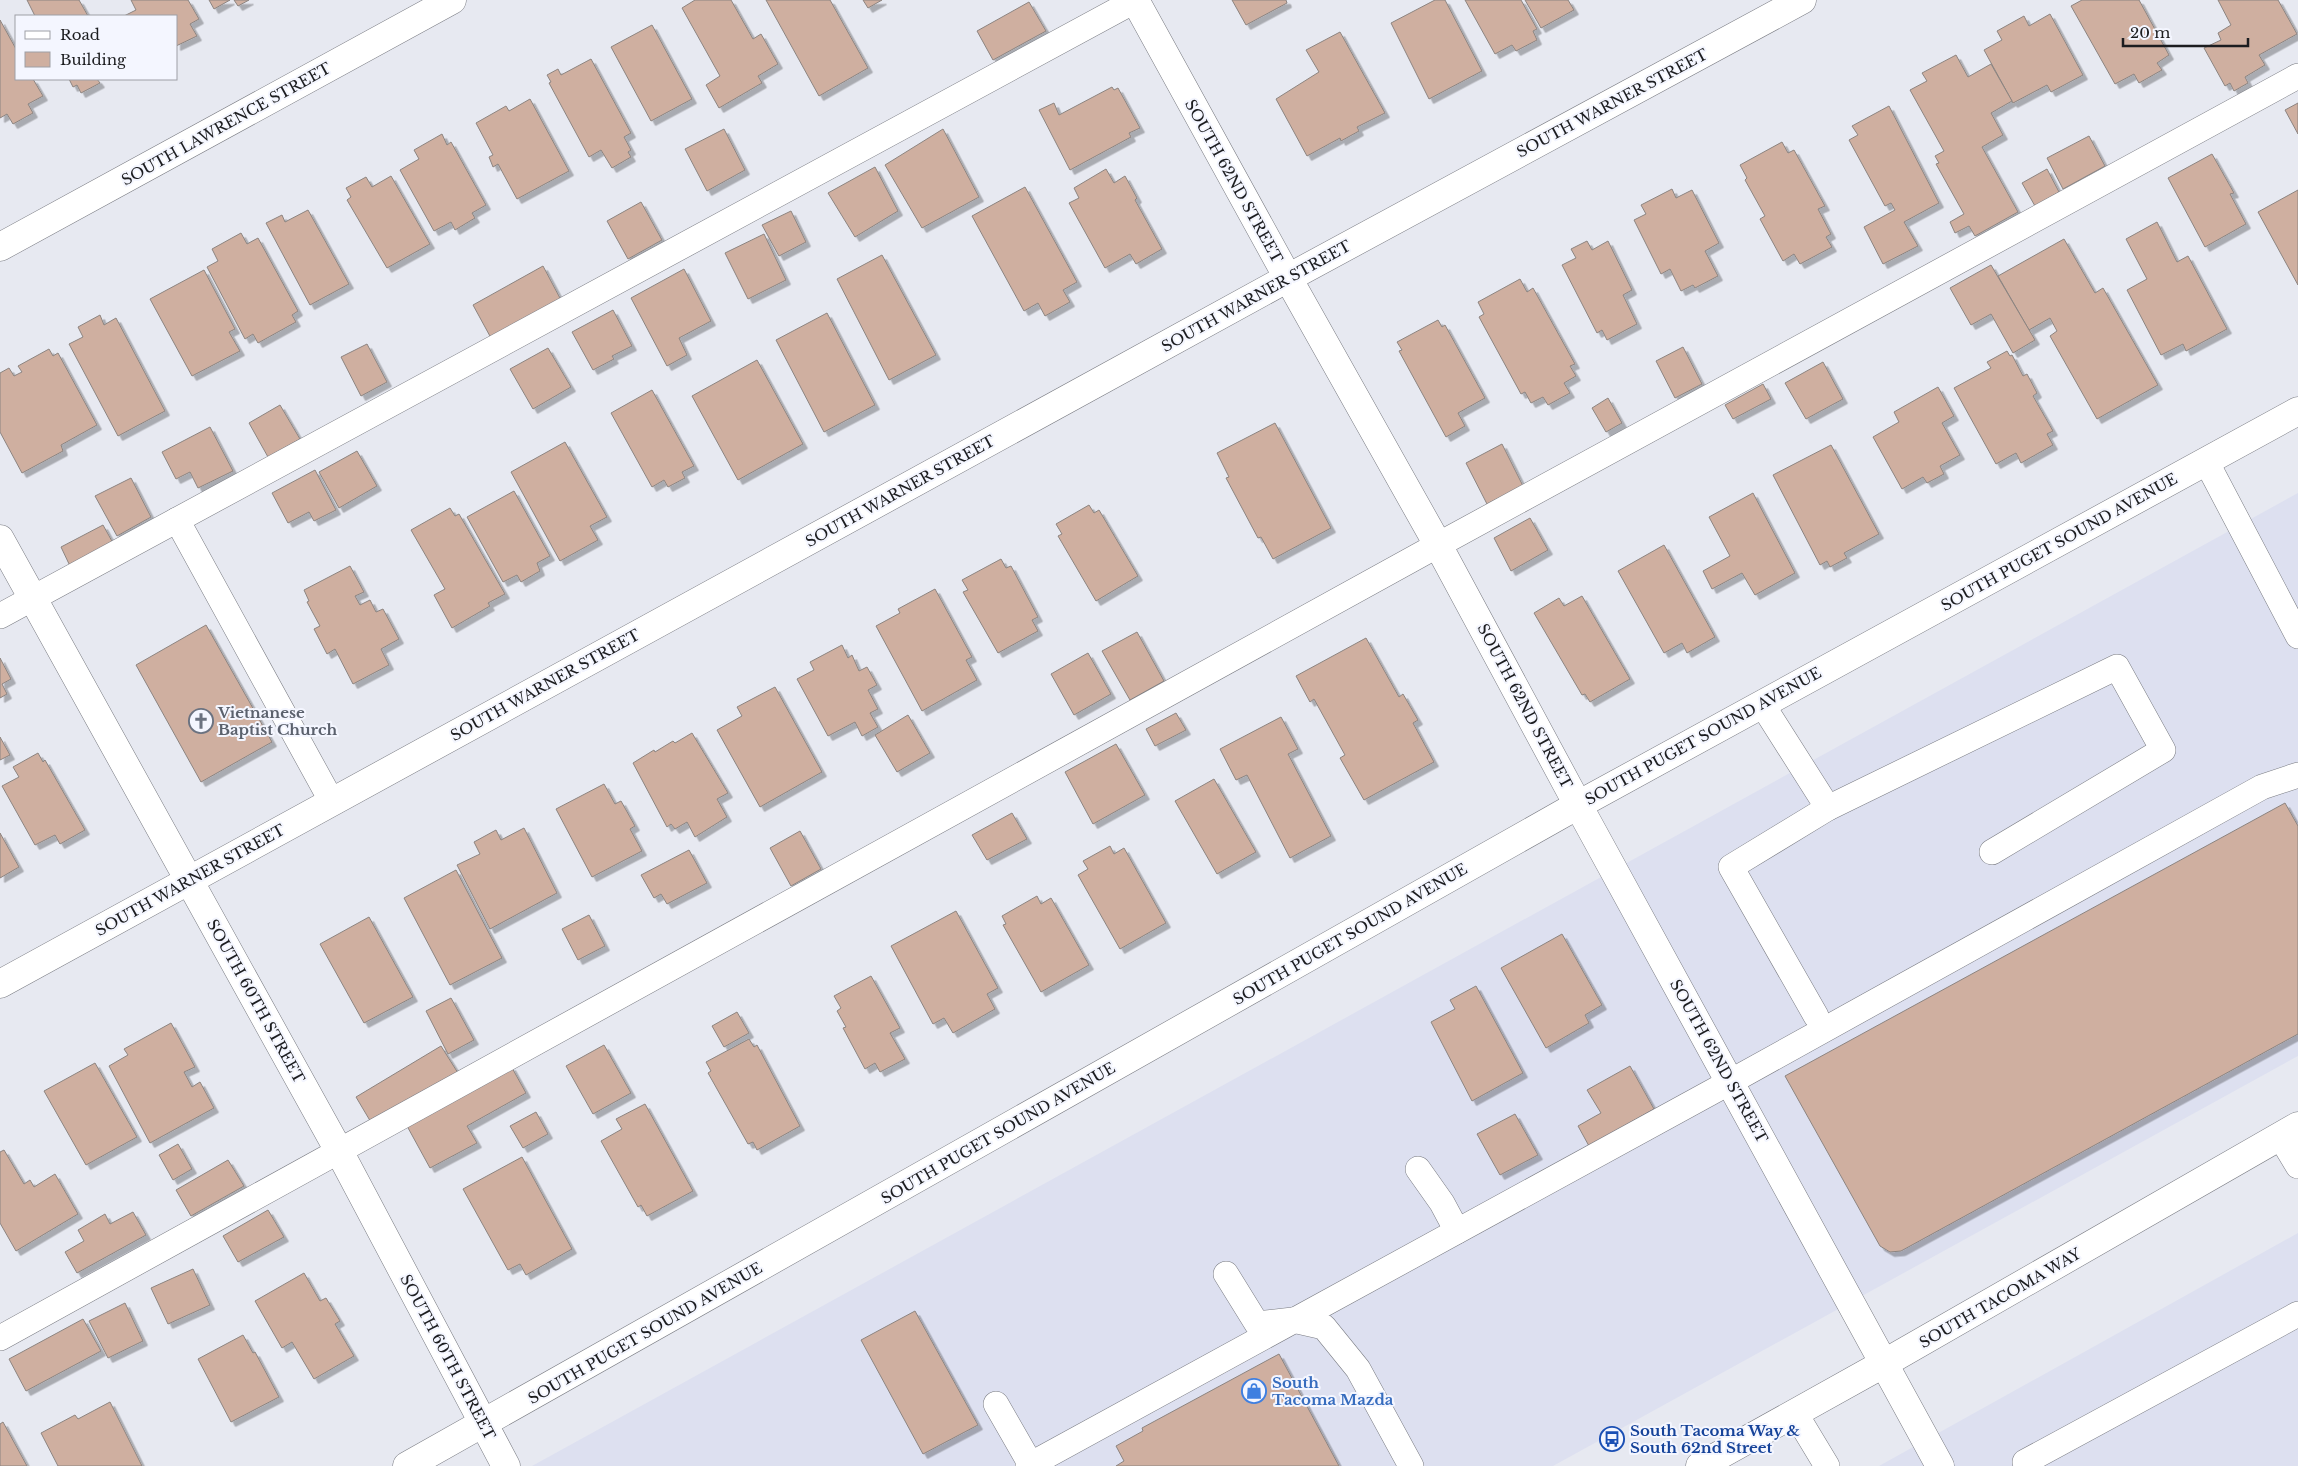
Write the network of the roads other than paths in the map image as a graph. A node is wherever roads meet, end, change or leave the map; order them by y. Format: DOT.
graph roads {
  1 [pos="452,0"];
  2 [pos="1135,0"];
  3 [pos="1802,0"];
  4 [pos="2298,76"];
  5 [pos="0,247"];
  6 [pos="1288,278"];
  7 [pos="2298,411"];
  8 [pos="2206,461"];
  9 [pos="177,520"];
  10 [pos="0,539"];
  11 [pos="1438,545"];
  12 [pos="33,598"];
  13 [pos="0,616"];
  14 [pos="2298,636"];
  15 [pos="1762,704"];
  16 [pos="2298,775"];
  17 [pos="332,802"];
  18 [pos="1578,805"];
  19 [pos="1828,808"];
  20 [pos="1992,852"];
  21 [pos="189,881"];
  22 [pos="0,984"];
  23 [pos="1816,1016"];
  24 [pos="1730,1082"];
  25 [pos="2289,1131"];
  26 [pos="339,1152"];
  27 [pos="2298,1166"];
  28 [pos="1418,1169"];
  29 [pos="1457,1231"];
  30 [pos="1226,1274"];
  31 [pos="2297,1318"];
  32 [pos="1293,1320"];
  33 [pos="0,1338"];
  34 [pos="1883,1364"];
  35 [pos="996,1404"];
  36 [pos="1795,1413"];
  37 [pos="484,1424"];
  38 [pos="1029,1465"];
  39 [pos="407,1466"];
  40 [pos="506,1466"];
  41 [pos="1411,1466"];
  42 [pos="1700,1466"];
  43 [pos="1827,1466"];
  44 [pos="1940,1466"];
  45 [pos="2027,1466"];
  1 -- 5 [label="street, SOUTH LAWRENCE STREET"];
  2 -- 6 [label="street, SOUTH 62ND STREET"];
  2 -- 9 [label="lane"];
  3 -- 6 [label="street, SOUTH WARNER STREET"];
  4 -- 11 [label="lane"];
  6 -- 11 [label="street, SOUTH 62ND STREET"];
  6 -- 17 [label="street, SOUTH WARNER STREET"];
  7 -- 8 [label="street, SOUTH PUGET SOUND AVENUE"];
  8 -- 14 [label="lane"];
  8 -- 15 [label="street, SOUTH PUGET SOUND AVENUE"];
  9 -- 12 [label="lane"];
  9 -- 17 [label="lane"];
  10 -- 12 [label="street, SOUTH 60TH STREET"];
  11 -- 18 [label="street, SOUTH 62ND STREET"];
  11 -- 26 [label="lane"];
  12 -- 13 [label="lane"];
  12 -- 21 [label="street, SOUTH 60TH STREET"];
  15 -- 18 [label="street, SOUTH PUGET SOUND AVENUE"];
  15 -- 19 [label="lane"];
  16 -- 24 [label="lane"];
  17 -- 21 [label="street, SOUTH WARNER STREET"];
  18 -- 24 [label="street, SOUTH 62ND STREET"];
  18 -- 37 [label="street, SOUTH PUGET SOUND AVENUE"];
  19 -- 20 [label="lane"];
  19 -- 23 [label="lane"];
  21 -- 22 [label="street, SOUTH WARNER STREET"];
  21 -- 26 [label="street, SOUTH 60TH STREET"];
  24 -- 29 [label="lane"];
  24 -- 34 [label="street, SOUTH 62ND STREET"];
  25 -- 27 [label="lane"];
  25 -- 34 [label="street, SOUTH TACOMA WAY"];
  26 -- 33 [label="lane"];
  26 -- 37 [label="street, SOUTH 60TH STREET"];
  28 -- 29 [label="lane"];
  29 -- 32 [label="lane"];
  30 -- 32 [label="lane"];
  31 -- 45 [label="lane"];
  32 -- 38 [label="lane"];
  32 -- 41 [label="lane"];
  34 -- 36 [label="street, SOUTH TACOMA WAY"];
  34 -- 44 [label="street, SOUTH 62ND STREET"];
  35 -- 38 [label="lane"];
  36 -- 42 [label="street, SOUTH TACOMA WAY"];
  36 -- 43 [label="lane"];
  37 -- 39 [label="street, SOUTH PUGET SOUND AVENUE"];
  37 -- 40 [label="street, SOUTH 60TH STREET"];
}
